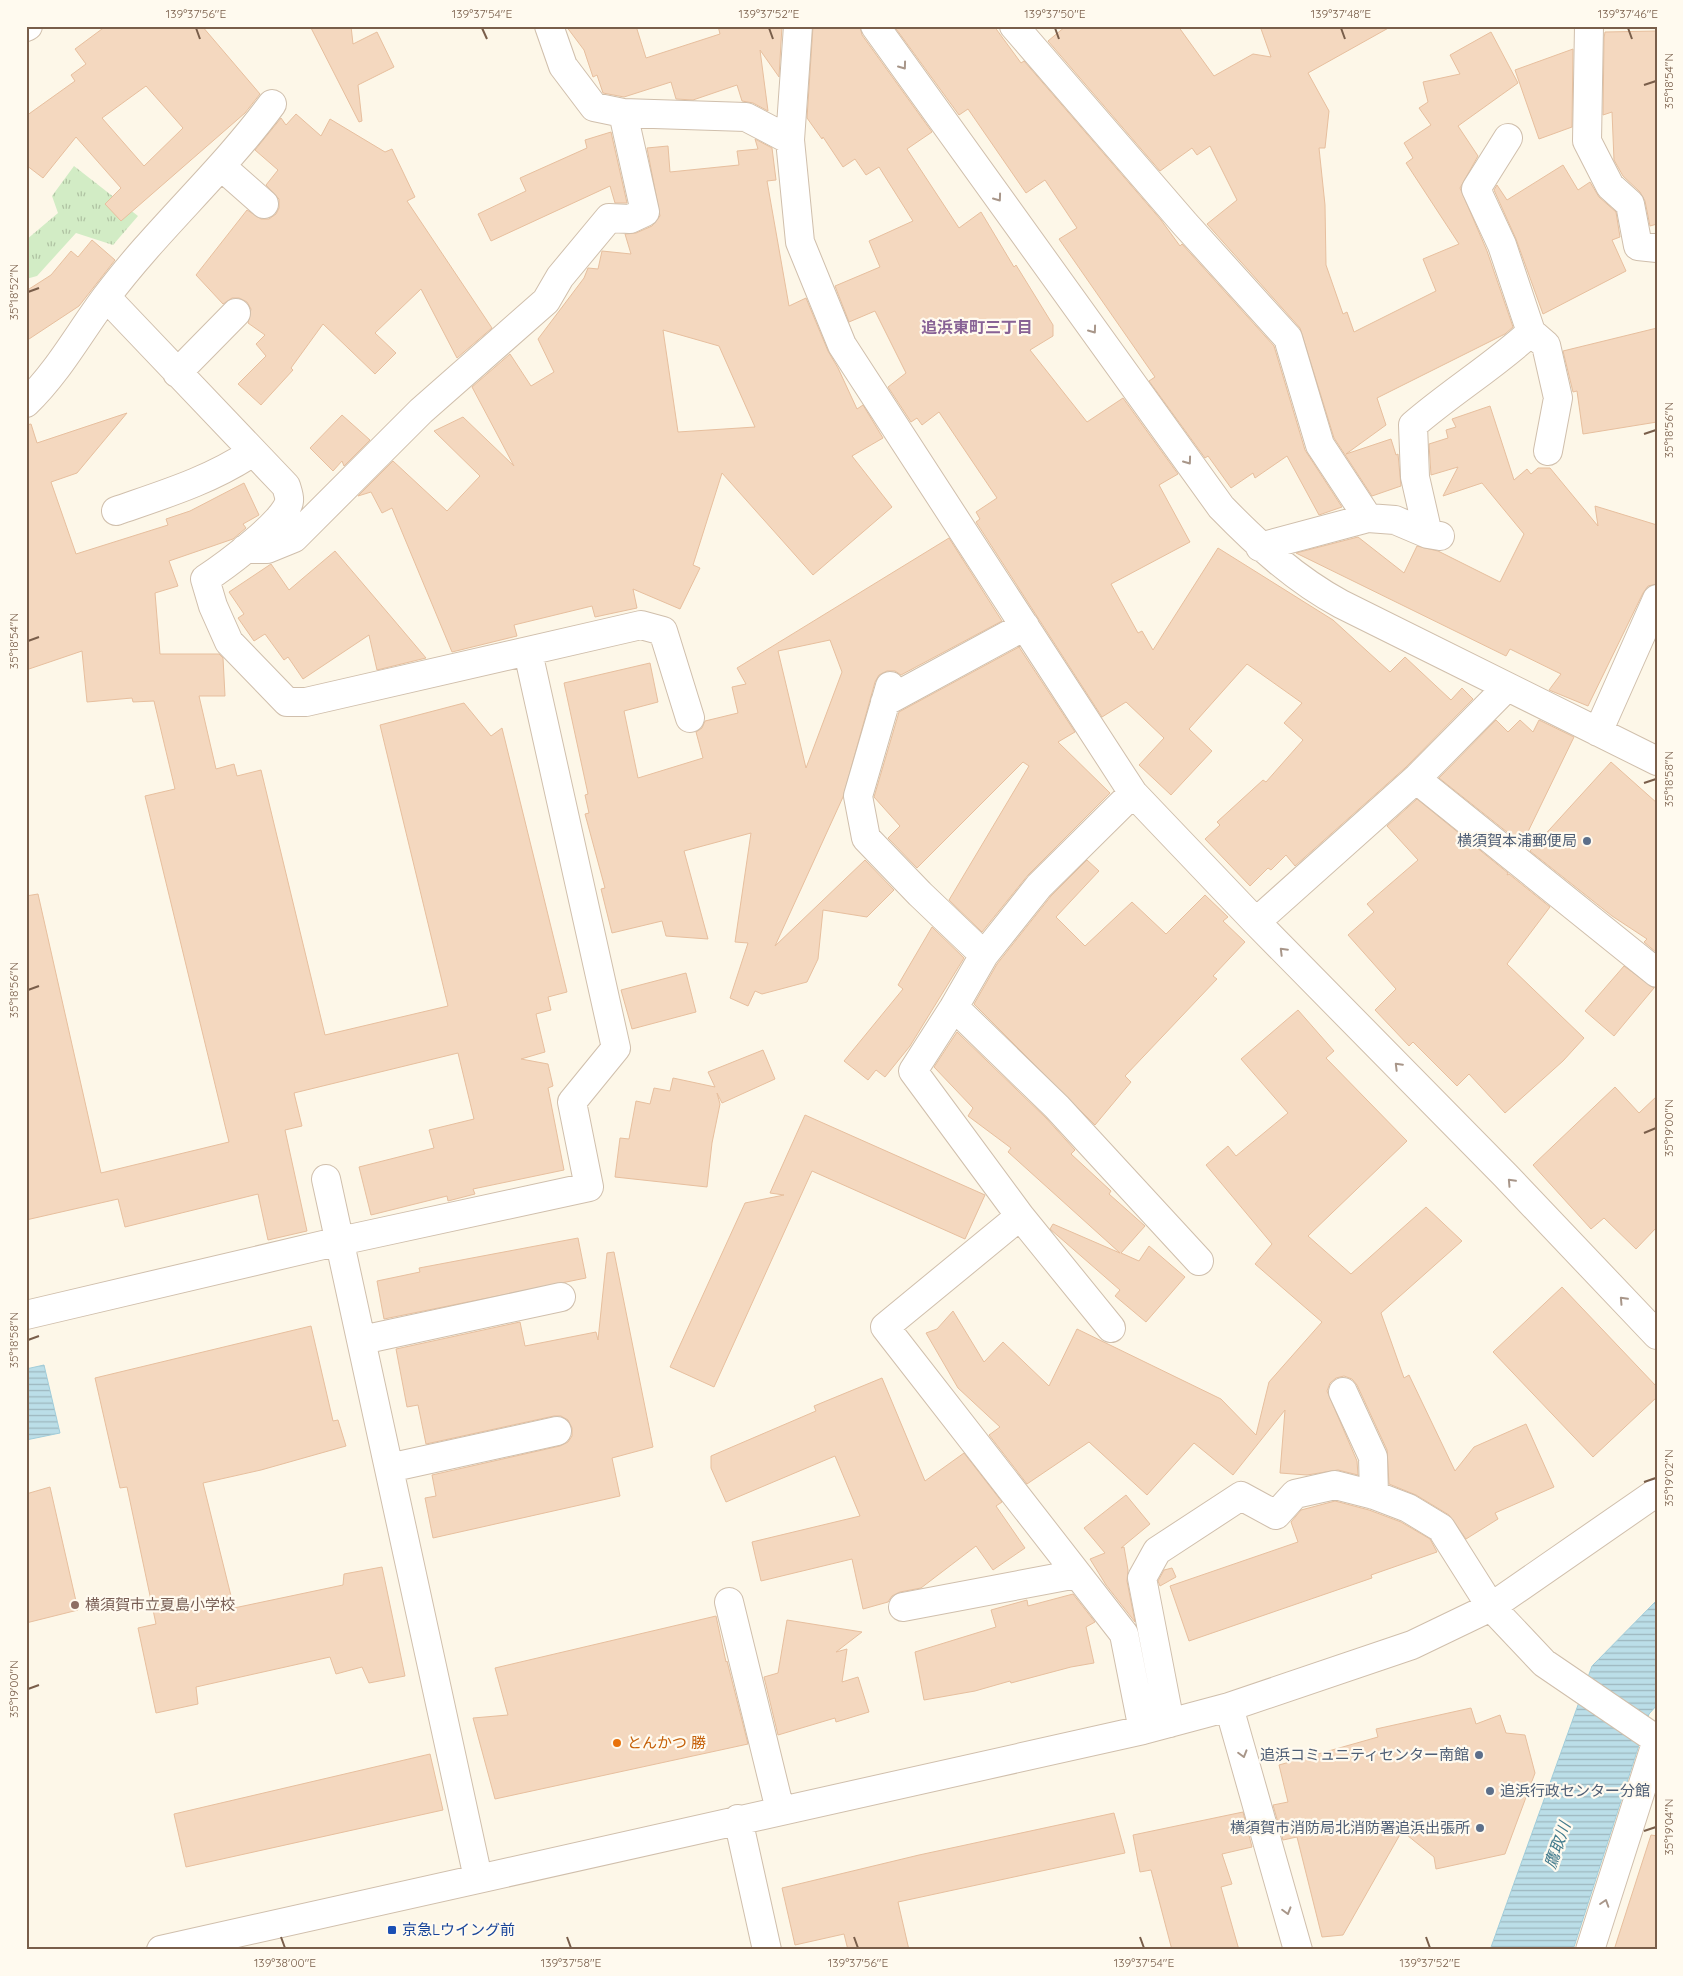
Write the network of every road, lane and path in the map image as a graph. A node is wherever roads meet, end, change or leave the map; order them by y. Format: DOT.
graph roads {
  1 [pos="549,26"];
  2 [pos="798,26"];
  3 [pos="875,26"];
  4 [pos="1014,26"];
  5 [pos="1589,26"];
  6 [pos="272,104"];
  7 [pos="623,113"];
  8 [pos="1508,138"];
  9 [pos="790,140"];
  10 [pos="222,167"];
  11 [pos="264,204"];
  12 [pos="1657,248"];
  13 [pos="106,297"];
  14 [pos="236,313"];
  15 [pos="1531,332"];
  16 [pos="178,372"];
  17 [pos="26,403"];
  18 [pos="1548,451"];
  19 [pos="253,452"];
  20 [pos="116,511"];
  21 [pos="1368,518"];
  22 [pos="1260,547"];
  23 [pos="245,548"];
  24 [pos="1657,599"];
  25 [pos="1025,626"];
  26 [pos="528,652"];
  27 [pos="1507,687"];
  28 [pos="690,718"];
  29 [pos="1598,732"];
  30 [pos="1657,761"];
  31 [pos="1416,778"];
  32 [pos="1133,793"];
  33 [pos="1256,922"];
  34 [pos="984,955"];
  35 [pos="1657,973"];
  36 [pos="954,1007"];
  37 [pos="326,1179"];
  38 [pos="1020,1216"];
  39 [pos="340,1242"];
  40 [pos="1199,1261"];
  41 [pos="561,1297"];
  42 [pos="26,1315"];
  43 [pos="1112,1328"];
  44 [pos="1657,1336"];
  45 [pos="362,1340"];
  46 [pos="1343,1392"];
  47 [pos="557,1431"];
  48 [pos="389,1468"];
  49 [pos="1657,1492"];
  50 [pos="1374,1495"];
  51 [pos="1077,1574"];
  52 [pos="729,1602"];
  53 [pos="903,1606"];
  54 [pos="1491,1607"];
  55 [pos="1229,1707"];
  56 [pos="1170,1723"];
  57 [pos="1143,1730"];
  58 [pos="1654,1738"];
  59 [pos="780,1810"];
  60 [pos="738,1819"];
  61 [pos="478,1878"];
  62 [pos="161,1950"];
  63 [pos="767,1950"];
  64 [pos="1298,1950"];
  65 [pos="1590,1950"];
  1 -- 7 [label="street"];
  2 -- 9 [label="street"];
  3 -- 22 [label="street, one-way"];
  4 -- 21 [label="street"];
  5 -- 12 [label="street"];
  6 -- 10 [label="street"];
  7 -- 9 [label="street"];
  7 -- 23 [label="street"];
  8 -- 15 [label="street"];
  9 -- 25 [label="street"];
  10 -- 11 [label="street"];
  10 -- 13 [label="street"];
  13 -- 16 [label="street"];
  13 -- 17 [label="street"];
  14 -- 16 [label="street"];
  15 -- 18 [label="street"];
  15 -- 21 [label="street"];
  16 -- 19 [label="street"];
  19 -- 20 [label="street"];
  19 -- 23 [label="street"];
  21 -- 22 [label="street"];
  22 -- 27 [label="street"];
  23 -- 26 [label="street"];
  24 -- 29 [label="street"];
  25 -- 32 [label="street"];
  25 -- 34 [label="street"];
  26 -- 28 [label="street"];
  26 -- 39 [label="street"];
  27 -- 29 [label="street"];
  27 -- 31 [label="street"];
  29 -- 30 [label="street"];
  31 -- 33 [label="street"];
  31 -- 35 [label="street"];
  32 -- 33 [label="street"];
  32 -- 34 [label="street"];
  44 -- 33 [label="street, one-way"];
  34 -- 36 [label="street"];
  36 -- 38 [label="street"];
  36 -- 40 [label="street"];
  37 -- 39 [label="street"];
  38 -- 43 [label="street"];
  38 -- 51 [label="street"];
  39 -- 42 [label="street"];
  39 -- 45 [label="street"];
  41 -- 45 [label="street"];
  45 -- 48 [label="street"];
  46 -- 50 [label="street"];
  47 -- 48 [label="street"];
  48 -- 61 [label="street"];
  49 -- 54 [label="street"];
  50 -- 54 [label="street"];
  50 -- 56 [label="street"];
  51 -- 53 [label="street"];
  51 -- 57 [label="street"];
  52 -- 59 [label="street"];
  54 -- 55 [label="street"];
  54 -- 58 [label="street"];
  55 -- 56 [label="street"];
  55 -- 64 [label="street, one-way"];
  56 -- 57 [label="street"];
  57 -- 59 [label="street"];
  65 -- 58 [label="street, one-way"];
  59 -- 60 [label="street"];
  60 -- 61 [label="street"];
  60 -- 63 [label="street"];
  61 -- 62 [label="street"];
}
